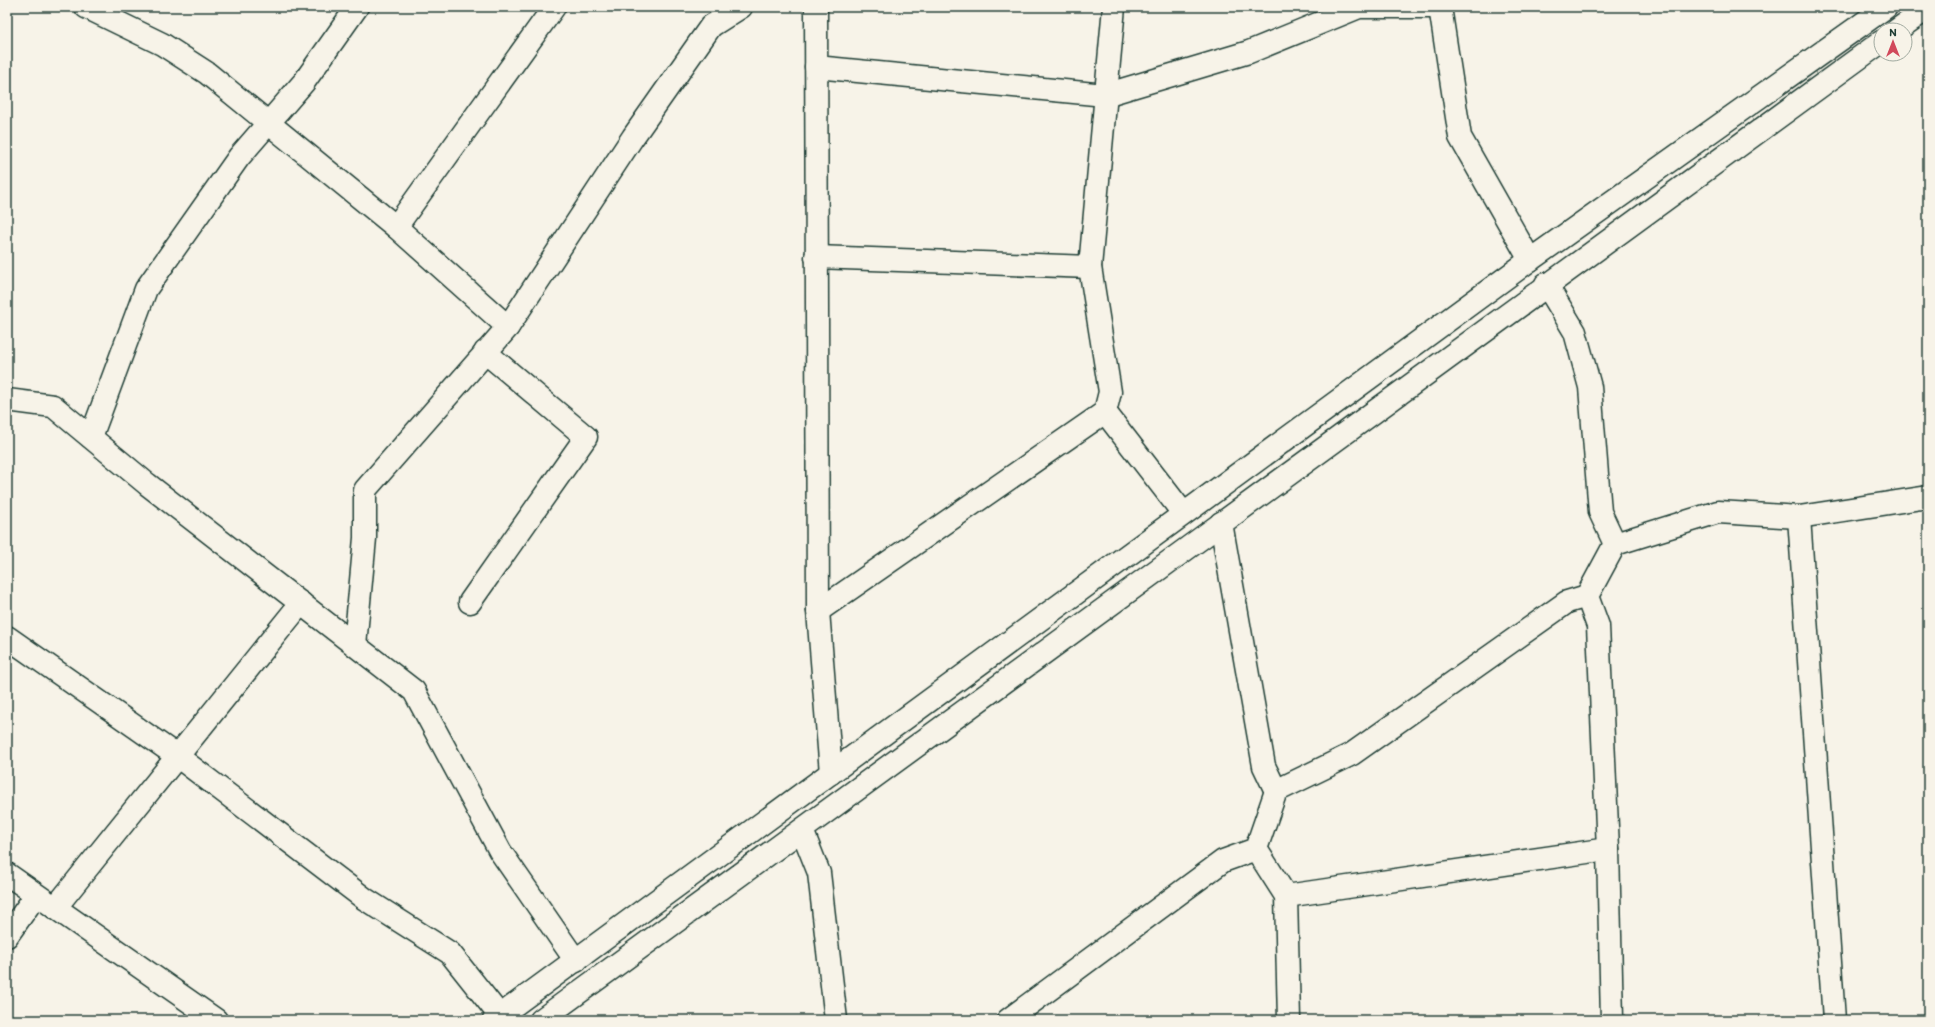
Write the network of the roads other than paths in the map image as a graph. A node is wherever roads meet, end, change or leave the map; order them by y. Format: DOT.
graph roads {
  1 [pos="86,7"];
  2 [pos="357,7"];
  3 [pos="554,7"];
  4 [pos="741,7"];
  5 [pos="816,7"];
  6 [pos="1114,7"];
  7 [pos="1440,7"];
  8 [pos="1886,7"];
  9 [pos="1928,8"];
  10 [pos="1908,22"];
  11 [pos="1873,48"];
  12 [pos="816,67"];
  13 [pos="1105,95"];
  14 [pos="270,124"];
  15 [pos="396,227"];
  16 [pos="816,257"];
  17 [pos="1530,260"];
  18 [pos="1090,267"];
  19 [pos="1546,284"];
  20 [pos="508,327"];
  21 [pos="486,352"];
  22 [pos="7,400"];
  23 [pos="1105,412"];
  24 [pos="91,437"];
  25 [pos="1928,498"];
  26 [pos="1184,513"];
  27 [pos="1799,517"];
  28 [pos="1221,523"];
  29 [pos="1615,544"];
  30 [pos="1588,596"];
  31 [pos="470,602"];
  32 [pos="301,603"];
  33 [pos="818,611"];
  34 [pos="7,637"];
  35 [pos="355,645"];
  36 [pos="177,756"];
  37 [pos="831,773"];
  38 [pos="1276,791"];
  39 [pos="802,830"];
  40 [pos="1256,849"];
  41 [pos="1608,849"];
  42 [pos="7,874"];
  43 [pos="36,895"];
  44 [pos="1286,896"];
  45 [pos="55,908"];
  46 [pos="7,936"];
  47 [pos="576,961"];
  48 [pos="497,1018"];
  49 [pos="1013,1019"];
  50 [pos="216,1020"];
  51 [pos="541,1020"];
  52 [pos="836,1020"];
  53 [pos="1289,1020"];
  54 [pos="1612,1020"];
  55 [pos="1834,1020"];
  1 -- 14 [label="street"];
  2 -- 14 [label="street"];
  3 -- 15 [label="street"];
  4 -- 20 [label="street"];
  5 -- 12 [label="street"];
  6 -- 13 [label="street"];
  7 -- 13 [label="street"];
  7 -- 17 [label="street"];
  8 -- 17 [label="street"];
  9 -- 10 [label="street"];
  11 -- 19 [label="street"];
  12 -- 13 [label="street"];
  12 -- 16 [label="street"];
  13 -- 18 [label="street"];
  14 -- 15 [label="street"];
  14 -- 24 [label="street"];
  15 -- 20 [label="street"];
  16 -- 18 [label="street"];
  16 -- 33 [label="street"];
  17 -- 26 [label="street"];
  18 -- 23 [label="street"];
  19 -- 28 [label="street"];
  19 -- 29 [label="street"];
  20 -- 21 [label="street"];
  21 -- 31 [label="street"];
  21 -- 35 [label="street"];
  22 -- 24 [label="street"];
  23 -- 26 [label="street"];
  23 -- 33 [label="street"];
  24 -- 32 [label="street"];
  25 -- 27 [label="street"];
  26 -- 37 [label="street"];
  27 -- 29 [label="street"];
  27 -- 55 [label="street"];
  28 -- 38 [label="street"];
  28 -- 39 [label="street"];
  29 -- 30 [label="street"];
  30 -- 38 [label="street"];
  30 -- 41 [label="street"];
  32 -- 35 [label="street"];
  32 -- 36 [label="street"];
  33 -- 37 [label="street"];
  34 -- 36 [label="street"];
  35 -- 47 [label="street"];
  36 -- 45 [label="street"];
  36 -- 48 [label="street"];
  37 -- 47 [label="street"];
  38 -- 40 [label="street"];
  39 -- 51 [label="street"];
  39 -- 52 [label="street"];
  40 -- 44 [label="street"];
  40 -- 49 [label="street"];
  41 -- 44 [label="street"];
  41 -- 54 [label="street"];
  42 -- 43 [label="street"];
  43 -- 45 [label="street"];
  43 -- 46 [label="street"];
  44 -- 53 [label="street"];
  45 -- 50 [label="street"];
  47 -- 48 [label="street"];
}
